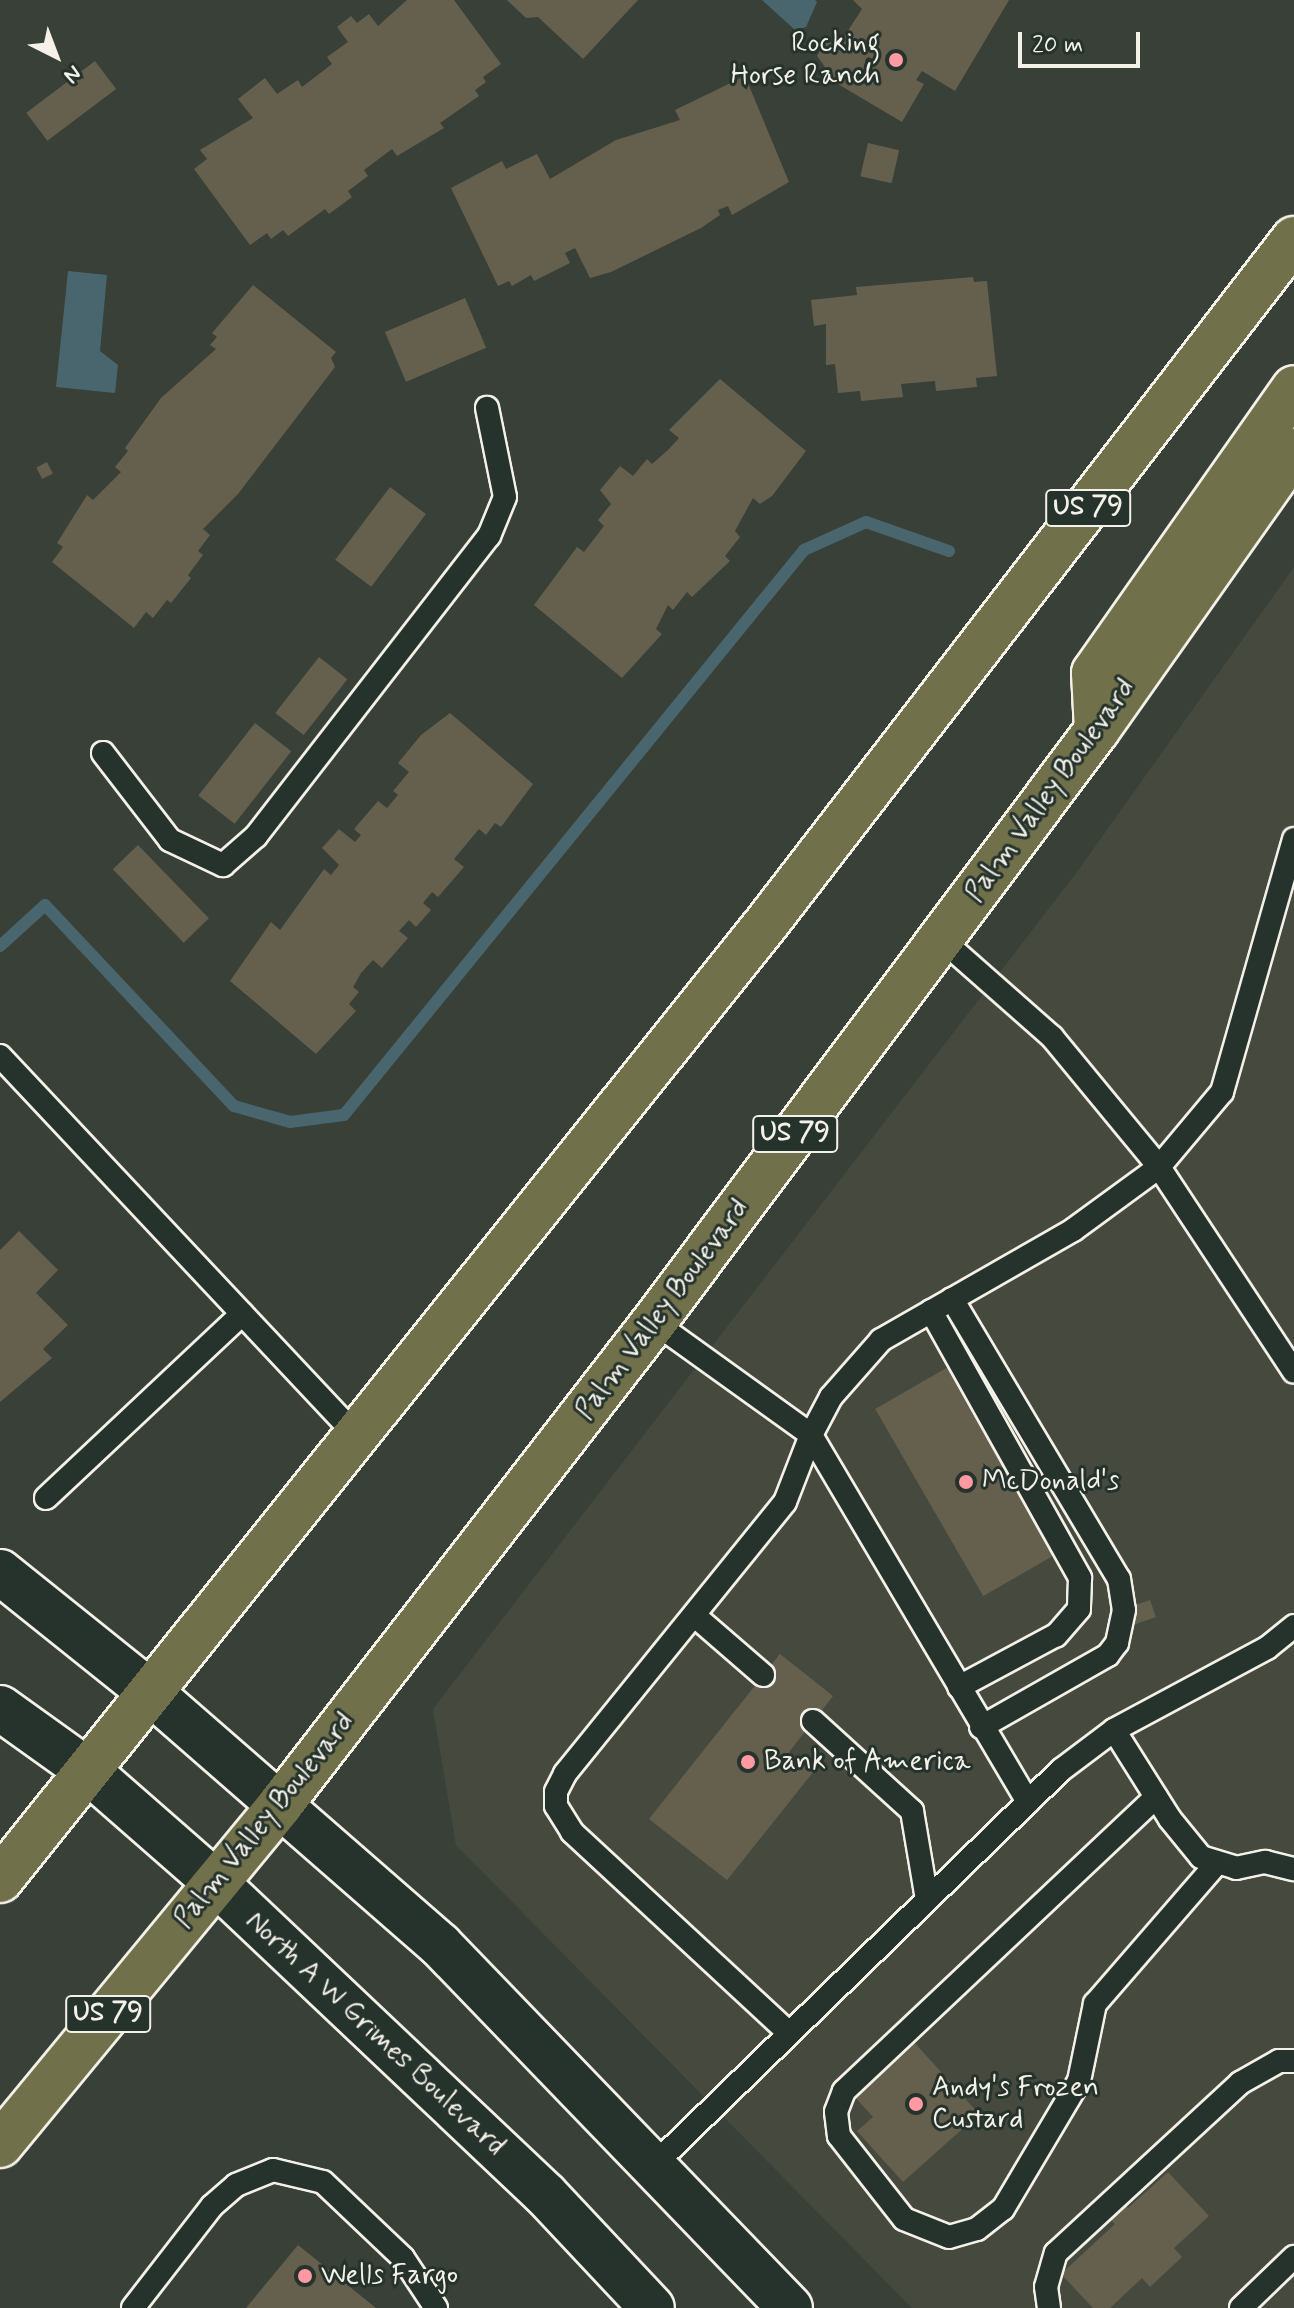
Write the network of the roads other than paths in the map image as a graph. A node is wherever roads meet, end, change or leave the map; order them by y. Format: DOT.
graph roads {
  1 [pos="1294,239"];
  2 [pos="1294,388"];
  3 [pos="487,408"];
  4 [pos="1294,451"];
  5 [pos="1097,730"];
  6 [pos="103,753"];
  7 [pos="1294,839"];
  8 [pos="941,939"];
  9 [pos="0,1056"];
  10 [pos="1159,1167"];
  11 [pos="952,1299"];
  12 [pos="931,1311"];
  13 [pos="242,1314"];
  14 [pos="654,1322"];
  15 [pos="1294,1372"];
  16 [pos="356,1435"];
  17 [pos="811,1435"];
  18 [pos="46,1498"];
  19 [pos="0,1572"];
  20 [pos="695,1616"];
  21 [pos="1294,1626"];
  22 [pos="763,1675"];
  23 [pos="959,1687"];
  24 [pos="150,1692"];
  25 [pos="0,1708"];
  26 [pos="813,1721"];
  27 [pos="981,1727"];
  28 [pos="1114,1730"];
  29 [pos="88,1771"];
  30 [pos="1156,1797"];
  31 [pos="1028,1802"];
  32 [pos="280,1805"];
  33 [pos="1217,1863"];
  34 [pos="1294,1869"];
  35 [pos="0,1880"];
  36 [pos="216,1883"];
  37 [pos="927,1900"];
  38 [pos="789,2033"];
  39 [pos="1294,2061"];
  40 [pos="0,2145"];
  41 [pos="655,2164"];
  42 [pos="1294,2257"];
  43 [pos="133,2308"];
  44 [pos="436,2308"];
  45 [pos="652,2308"];
  46 [pos="790,2308"];
  47 [pos="1049,2308"];
  48 [pos="1241,2308"];
  1 -- 16 [label="highway, US 79"];
  2 -- 5 [label="highway"];
  3 -- 6 [label="lane"];
  4 -- 5 [label="highway, Palm Valley Boulevard / US 79"];
  5 -- 8 [label="highway, Palm Valley Boulevard / US 79"];
  7 -- 10 [label="lane"];
  8 -- 10 [label="lane"];
  8 -- 14 [label="highway, Palm Valley Boulevard / US 79"];
  9 -- 13 [label="lane"];
  10 -- 11 [label="lane"];
  10 -- 15 [label="lane"];
  11 -- 12 [label="lane"];
  11 -- 27 [label="lane"];
  12 -- 17 [label="lane"];
  12 -- 23 [label="lane"];
  13 -- 16 [label="lane"];
  13 -- 18 [label="lane"];
  14 -- 17 [label="lane"];
  14 -- 32 [label="highway, Palm Valley Boulevard / US 79"];
  16 -- 24 [label="highway, US 79"];
  17 -- 20 [label="lane"];
  17 -- 23 [label="lane"];
  19 -- 24 [label="main road"];
  20 -- 22 [label="lane"];
  20 -- 38 [label="lane"];
  21 -- 28 [label="lane"];
  23 -- 27 [label="lane"];
  24 -- 29 [label="highway, US 79"];
  24 -- 32 [label="main road"];
  25 -- 29 [label="main road, North A W Grimes Boulevard"];
  26 -- 37 [label="lane"];
  27 -- 31 [label="lane"];
  28 -- 30 [label="lane"];
  28 -- 31 [label="lane"];
  29 -- 35 [label="highway, US 79"];
  29 -- 36 [label="main road, North A W Grimes Boulevard"];
  30 -- 33 [label="lane"];
  30 -- 33 [label="lane"];
  31 -- 37 [label="lane"];
  32 -- 36 [label="highway, Palm Valley Boulevard / US 79"];
  32 -- 41 [label="main road"];
  33 -- 34 [label="lane"];
  36 -- 40 [label="highway, Palm Valley Boulevard / US 79"];
  36 -- 45 [label="main road, North A W Grimes Boulevard"];
  37 -- 38 [label="lane"];
  38 -- 41 [label="lane"];
  39 -- 47 [label="lane"];
  41 -- 46 [label="main road"];
  42 -- 48 [label="lane"];
  43 -- 44 [label="lane"];
}
